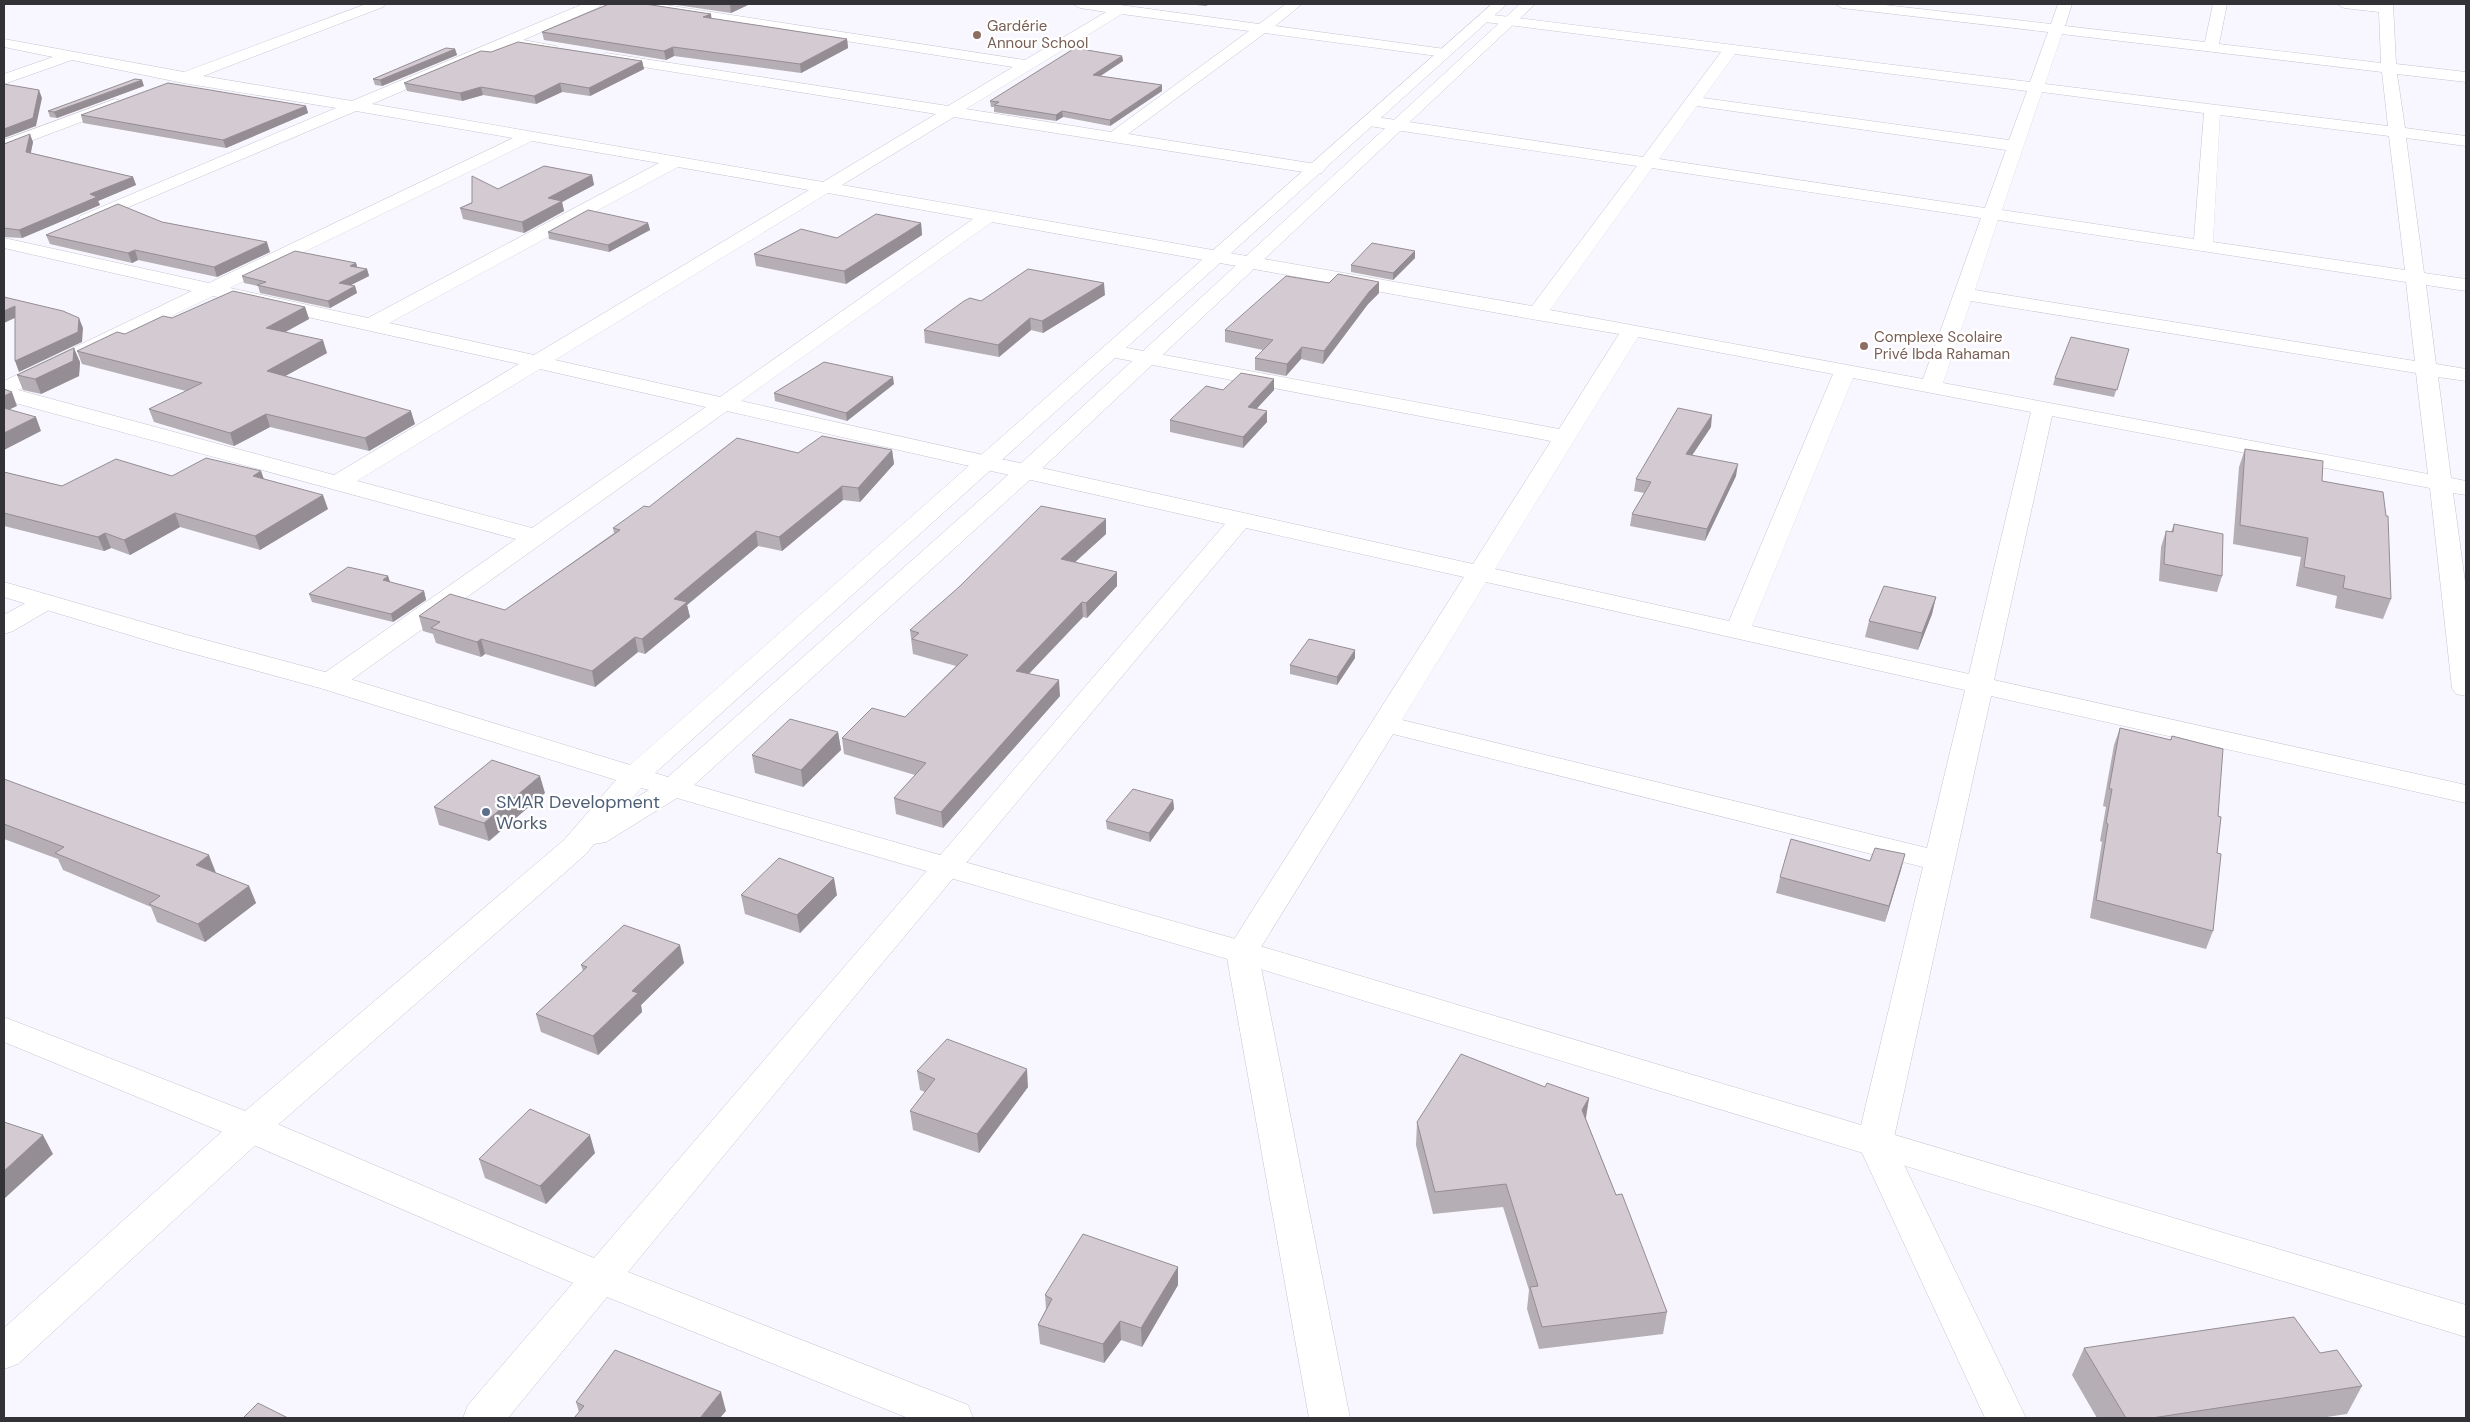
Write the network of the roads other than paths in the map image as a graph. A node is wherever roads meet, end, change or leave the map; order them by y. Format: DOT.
graph roads {
  1 [pos="378,4"];
  2 [pos="594,4"];
  3 [pos="633,4"];
  4 [pos="1080,4"];
  5 [pos="1295,4"];
  6 [pos="1528,4"];
  7 [pos="1848,4"];
  8 [pos="2065,4"];
  9 [pos="2220,4"];
  10 [pos="2344,4"];
  11 [pos="2386,6"];
  12 [pos="1120,9"];
  13 [pos="1498,14"];
  14 [pos="1262,28"];
  15 [pos="2056,29"];
  16 [pos="506,41"];
  17 [pos="4,43"];
  18 [pos="2211,47"];
  19 [pos="1731,49"];
  20 [pos="564,50"];
  21 [pos="1445,53"];
  22 [pos="71,55"];
  23 [pos="593,55"];
  24 [pos="1029,65"];
  25 [pos="2389,68"];
  26 [pos="2466,77"];
  27 [pos="184,78"];
  28 [pos="4,79"];
  29 [pos="2036,87"];
  30 [pos="157,88"];
  31 [pos="130,98"];
  32 [pos="1693,101"];
  33 [pos="352,106"];
  34 [pos="2212,109"];
  35 [pos="950,112"];
  36 [pos="1369,121"];
  37 [pos="1398,125"];
  38 [pos="2397,132"];
  39 [pos="530,136"];
  40 [pos="1114,137"];
  41 [pos="2466,141"];
  42 [pos="4,146"];
  43 [pos="2016,146"];
  44 [pos="676,161"];
  45 [pos="1648,163"];
  46 [pos="1316,168"];
  47 [pos="825,188"];
  48 [pos="1991,214"];
  49 [pos="988,217"];
  50 [pos="67,227"];
  51 [pos="49,235"];
  52 [pos="2203,246"];
  53 [pos="10,248"];
  54 [pos="1217,257"];
  55 [pos="1250,263"];
  56 [pos="2415,278"];
  57 [pos="2466,286"];
  58 [pos="210,289"];
  59 [pos="1963,294"];
  60 [pos="1537,314"];
  61 [pos="370,325"];
  62 [pos="1632,330"];
  63 [pos="1111,351"];
  64 [pos="1148,358"];
  65 [pos="537,363"];
  66 [pos="2426,369"];
  67 [pos="1845,371"];
  68 [pos="2466,375"];
  69 [pos="1930,387"];
  70 [pos="4,388"];
  71 [pos="4,393"];
  72 [pos="723,404"];
  73 [pos="2042,408"];
  74 [pos="1565,437"];
  75 [pos="986,463"];
  76 [pos="1025,472"];
  77 [pos="338,483"];
  78 [pos="2441,484"];
  79 [pos="2466,488"];
  80 [pos="1240,521"];
  81 [pos="536,537"];
  82 [pos="1479,574"];
  83 [pos="4,590"];
  84 [pos="45,602"];
  85 [pos="4,626"];
  86 [pos="1736,632"];
  87 [pos="330,682"];
  88 [pos="1979,686"];
  89 [pos="2466,688"];
  90 [pos="1385,724"];
  91 [pos="635,776"];
  92 [pos="672,788"];
  93 [pos="2466,794"];
  94 [pos="575,848"];
  95 [pos="1938,861"];
  96 [pos="948,866"];
  97 [pos="1242,952"];
  98 [pos="4,1029"];
  99 [pos="250,1128"];
  100 [pos="1875,1142"];
  101 [pos="601,1278"];
  102 [pos="2466,1321"];
  103 [pos="4,1352"];
  104 [pos="483,1418"];
  105 [pos="953,1418"];
  106 [pos="1329,1418"];
  107 [pos="2005,1418"];
  1 -- 27 [label="street"];
  2 -- 16 [label="street"];
  3 -- 24 [label="street"];
  4 -- 12 [label="street"];
  5 -- 14 [label="street"];
  6 -- 13 [label="street"];
  7 -- 15 [label="street"];
  8 -- 15 [label="street"];
  9 -- 18 [label="street"];
  10 -- 11 [label="street"];
  11 -- 25 [label="street"];
  12 -- 14 [label="street"];
  12 -- 24 [label="street"];
  13 -- 19 [label="street"];
  13 -- 21 [label="street"];
  13 -- 37 [label="street"];
  14 -- 21 [label="street"];
  14 -- 40 [label="street"];
  15 -- 18 [label="street"];
  15 -- 29 [label="street"];
  16 -- 20 [label="street"];
  16 -- 33 [label="street"];
  17 -- 22 [label="street"];
  18 -- 25 [label="street"];
  19 -- 29 [label="street"];
  19 -- 32 [label="street"];
  21 -- 36 [label="street"];
  22 -- 27 [label="street"];
  22 -- 28 [label="street"];
  23 -- 35 [label="street"];
  24 -- 35 [label="street"];
  25 -- 26 [label="street"];
  25 -- 38 [label="street"];
  27 -- 30 [label="street"];
  27 -- 33 [label="street"];
  29 -- 34 [label="street"];
  29 -- 43 [label="street"];
  31 -- 42 [label="street"];
  32 -- 43 [label="street"];
  32 -- 45 [label="street"];
  33 -- 39 [label="street"];
  33 -- 50 [label="street"];
  34 -- 38 [label="street"];
  34 -- 52 [label="street"];
  35 -- 40 [label="street"];
  35 -- 47 [label="street"];
  36 -- 37 [label="street"];
  36 -- 46 [label="street"];
  37 -- 45 [label="street"];
  37 -- 55 [label="street"];
  38 -- 41 [label="street"];
  38 -- 56 [label="street"];
  39 -- 44 [label="street"];
  39 -- 58 [label="street"];
  40 -- 46 [label="street"];
  43 -- 48 [label="street"];
  44 -- 47 [label="street"];
  44 -- 61 [label="street"];
  45 -- 48 [label="street"];
  45 -- 60 [label="street"];
  46 -- 54 [label="street"];
  47 -- 49 [label="street"];
  47 -- 65 [label="street"];
  48 -- 52 [label="street"];
  48 -- 59 [label="street"];
  49 -- 54 [label="street"];
  49 -- 72 [label="street"];
  51 -- 53 [label="street"];
  52 -- 56 [label="street"];
  53 -- 58 [label="street"];
  54 -- 55 [label="street"];
  54 -- 63 [label="street"];
  55 -- 60 [label="street"];
  55 -- 64 [label="street"];
  56 -- 57 [label="street"];
  56 -- 66 [label="street"];
  58 -- 61 [label="street"];
  58 -- 70 [label="street"];
  59 -- 66 [label="street"];
  59 -- 69 [label="street"];
  60 -- 62 [label="street"];
  61 -- 65 [label="street"];
  62 -- 67 [label="street"];
  62 -- 74 [label="street"];
  63 -- 64 [label="street"];
  63 -- 75 [label="street"];
  64 -- 74 [label="street"];
  64 -- 76 [label="street"];
  65 -- 72 [label="street"];
  65 -- 77 [label="street"];
  66 -- 68 [label="street"];
  66 -- 78 [label="street"];
  67 -- 69 [label="street"];
  67 -- 86 [label="street"];
  69 -- 73 [label="street"];
  71 -- 77 [label="street"];
  72 -- 75 [label="street"];
  72 -- 81 [label="street"];
  73 -- 78 [label="street"];
  73 -- 88 [label="street"];
  74 -- 82 [label="street"];
  75 -- 76 [label="street"];
  75 -- 91 [label="street"];
  76 -- 80 [label="street"];
  76 -- 92 [label="street"];
  77 -- 81 [label="street"];
  78 -- 79 [label="street"];
  78 -- 89 [label="street"];
  80 -- 82 [label="street"];
  80 -- 96 [label="street"];
  81 -- 87 [label="street"];
  82 -- 86 [label="street"];
  82 -- 90 [label="street"];
  83 -- 84 [label="street"];
  84 -- 85 [label="street"];
  84 -- 87 [label="street"];
  86 -- 88 [label="street"];
  87 -- 91 [label="street"];
  88 -- 93 [label="street"];
  88 -- 95 [label="street"];
  90 -- 95 [label="street"];
  90 -- 97 [label="street"];
  91 -- 92 [label="street"];
  91 -- 94 [label="street"];
  92 -- 94 [label="street"];
  92 -- 96 [label="street"];
  94 -- 99 [label="street"];
  95 -- 100 [label="street"];
  96 -- 97 [label="street"];
  96 -- 101 [label="street"];
  97 -- 100 [label="street"];
  97 -- 106 [label="street"];
  98 -- 99 [label="street"];
  99 -- 101 [label="street"];
  99 -- 103 [label="street"];
  100 -- 102 [label="street"];
  100 -- 107 [label="street"];
  101 -- 104 [label="street"];
  101 -- 105 [label="street"];
}
